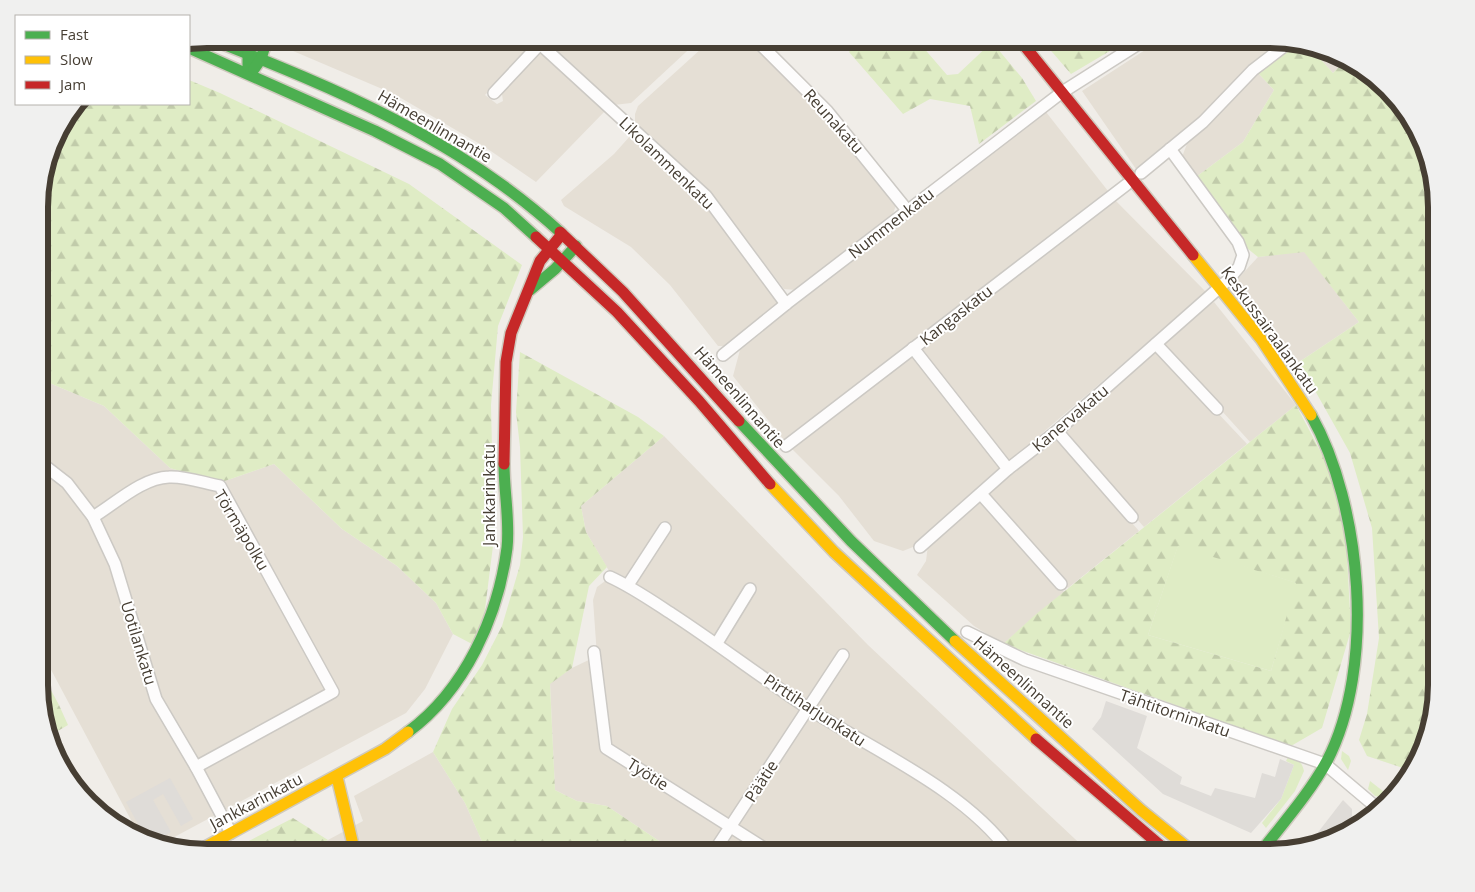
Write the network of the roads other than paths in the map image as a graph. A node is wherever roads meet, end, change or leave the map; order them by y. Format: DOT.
graph roads {
  1 [pos="233,48"];
  2 [pos="250,48"];
  3 [pos="264,48"];
  4 [pos="529,48"];
  5 [pos="543,48"];
  6 [pos="763,48"];
  7 [pos="1026,48"];
  8 [pos="1132,48"];
  9 [pos="191,49"];
  10 [pos="1281,49"];
  11 [pos="248,54"];
  12 [pos="261,59"];
  13 [pos="249,73"];
  14 [pos="494,93"];
  15 [pos="1061,93"];
  16 [pos="1170,149"];
  17 [pos="1141,173"];
  18 [pos="1126,185"];
  19 [pos="907,210"];
  20 [pos="562,234"];
  21 [pos="576,246"];
  22 [pos="549,248"];
  23 [pos="562,260"];
  24 [pos="1219,287"];
  25 [pos="530,290"];
  26 [pos="786,304"];
  27 [pos="1156,344"];
  28 [pos="913,348"];
  29 [pos="723,356"];
  30 [pos="1217,409"];
  31 [pos="1057,431"];
  32 [pos="786,446"];
  33 [pos="48,468"];
  34 [pos="1008,469"];
  35 [pos="981,494"];
  36 [pos="93,517"];
  37 [pos="1132,517"];
  38 [pos="665,528"];
  39 [pos="920,547"];
  40 [pos="610,577"];
  41 [pos="1061,584"];
  42 [pos="628,585"];
  43 [pos="750,589"];
  44 [pos="967,632"];
  45 [pos="717,643"];
  46 [pos="594,652"];
  47 [pos="843,655"];
  48 [pos="809,708"];
  49 [pos="1325,764"];
  50 [pos="196,767"];
  51 [pos="337,777"];
  52 [pos="1373,805"];
  53 [pos="731,827"];
  54 [pos="231,833"];
  55 [pos="211,844"];
  56 [pos="353,844"];
  57 [pos="719,844"];
  58 [pos="758,844"];
  59 [pos="1003,844"];
  60 [pos="1158,844"];
  61 [pos="1184,844"];
  62 [pos="1267,844"];
  1 -- 11 [label="main road, Hämeenlinnantie"];
  2 -- 11 [label="main road"];
  3 -- 12 [label="main road"];
  4 -- 14 [label="street"];
  5 -- 26 [label="street, Likolammenkatu"];
  6 -- 19 [label="street, Reunakatu"];
  7 -- 15 [label="main road, Keskussairaalankatu"];
  8 -- 15 [label="street, Nummenkatu"];
  9 -- 13 [label="main road, Hämeenlinnantie"];
  10 -- 16 [label="street"];
  11 -- 12 [label="main road, Hämeenlinnantie"];
  11 -- 13 [label="main road"];
  12 -- 13 [label="main road"];
  12 -- 20 [label="main road, Hämeenlinnantie"];
  13 -- 22 [label="main road, Hämeenlinnantie"];
  15 -- 19 [label="street, Nummenkatu"];
  15 -- 24 [label="main road, Keskussairaalankatu"];
  16 -- 17 [label="street"];
  16 -- 24 [label="street, Kanervakatu"];
  18 -- 28 [label="street, Kangaskatu"];
  19 -- 26 [label="street, Nummenkatu"];
  20 -- 21 [label="main road, Hämeenlinnantie"];
  20 -- 22 [label="main road, Jankkarinkatu"];
  21 -- 23 [label="main road, Jankkarinkatu"];
  21 -- 61 [label="main road, Hämeenlinnantie"];
  22 -- 23 [label="main road, Hämeenlinnantie"];
  22 -- 25 [label="main road, Jankkarinkatu"];
  23 -- 25 [label="main road, Jankkarinkatu"];
  23 -- 60 [label="main road, Hämeenlinnantie"];
  24 -- 27 [label="street, Kanervakatu"];
  24 -- 49 [label="main road, Keskussairaalankatu"];
  25 -- 51 [label="main road, Jankkarinkatu"];
  26 -- 29 [label="street, Nummenkatu"];
  27 -- 30 [label="street"];
  27 -- 31 [label="street, Kanervakatu"];
  28 -- 32 [label="street, Kangaskatu"];
  28 -- 34 [label="street"];
  31 -- 34 [label="street, Kanervakatu"];
  31 -- 37 [label="street"];
  33 -- 36 [label="street, Uotilankatu"];
  34 -- 35 [label="street, Kanervakatu"];
  35 -- 39 [label="street, Kanervakatu"];
  35 -- 41 [label="street"];
  36 -- 50 [label="street, Uotilankatu"];
  36 -- 50 [label="street, Törmäpolku"];
  38 -- 42 [label="street"];
  40 -- 42 [label="street, Pirttiharjunkatu"];
  42 -- 45 [label="street, Pirttiharjunkatu"];
  43 -- 45 [label="street"];
  44 -- 49 [label="street, Tähtitorninkatu"];
  45 -- 48 [label="street, Pirttiharjunkatu"];
  46 -- 53 [label="street, Työtie"];
  47 -- 48 [label="street, Päätie"];
  48 -- 53 [label="street, Päätie"];
  48 -- 59 [label="street, Pirttiharjunkatu"];
  49 -- 52 [label="street, Tähtitorninkatu"];
  49 -- 62 [label="main road, Keskussairaalankatu"];
  50 -- 54 [label="street, Uotilankatu"];
  51 -- 54 [label="main road, Jankkarinkatu"];
  51 -- 56 [label="main road"];
  53 -- 57 [label="street, Päätie"];
  53 -- 58 [label="street, Työtie"];
  54 -- 55 [label="main road, Jankkarinkatu"];
}
